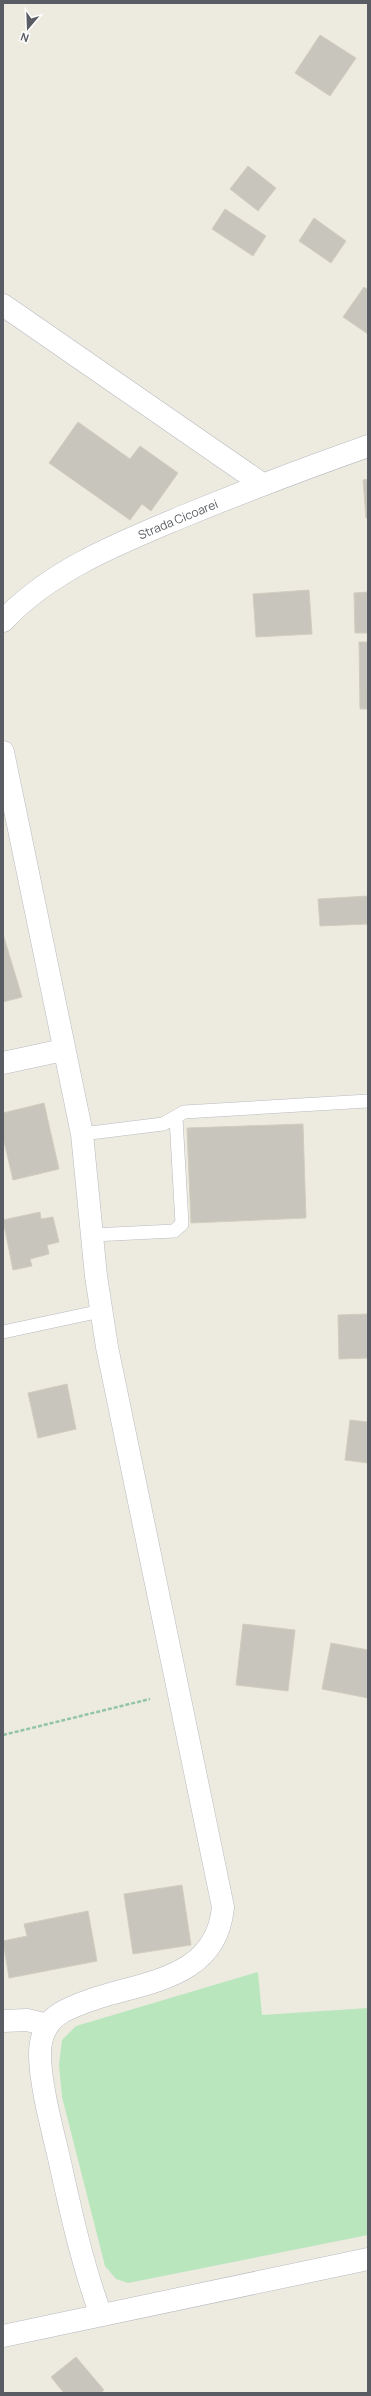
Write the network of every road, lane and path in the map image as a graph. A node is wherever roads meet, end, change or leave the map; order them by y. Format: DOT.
graph roads {
  1 [pos="3,305"];
  2 [pos="368,446"];
  3 [pos="262,484"];
  4 [pos="3,621"];
  5 [pos="3,752"];
  6 [pos="63,1050"];
  7 [pos="3,1063"];
  8 [pos="368,1101"];
  9 [pos="176,1118"];
  10 [pos="82,1134"];
  11 [pos="93,1235"];
  12 [pos="101,1311"];
  13 [pos="3,1332"];
  14 [pos="177,1692"];
  15 [pos="3,1735"];
  16 [pos="3,2020"];
  17 [pos="48,2025"];
  18 [pos="368,2259"];
  19 [pos="101,2316"];
  20 [pos="3,2336"];
  1 -- 3 [label="street"];
  2 -- 3 [label="street, Strada Cicoarei"];
  3 -- 4 [label="street, Strada Cicoarei"];
  5 -- 6 [label="street"];
  6 -- 7 [label="street"];
  6 -- 10 [label="street"];
  8 -- 9 [label="lane"];
  9 -- 10 [label="lane"];
  9 -- 11 [label="lane"];
  10 -- 11 [label="street"];
  11 -- 12 [label="street"];
  12 -- 13 [label="lane"];
  12 -- 14 [label="street"];
  14 -- 15 [label="path"];
  14 -- 17 [label="street"];
  16 -- 17 [label="street"];
  17 -- 19 [label="street"];
  18 -- 19 [label="street"];
  19 -- 20 [label="street"];
}
